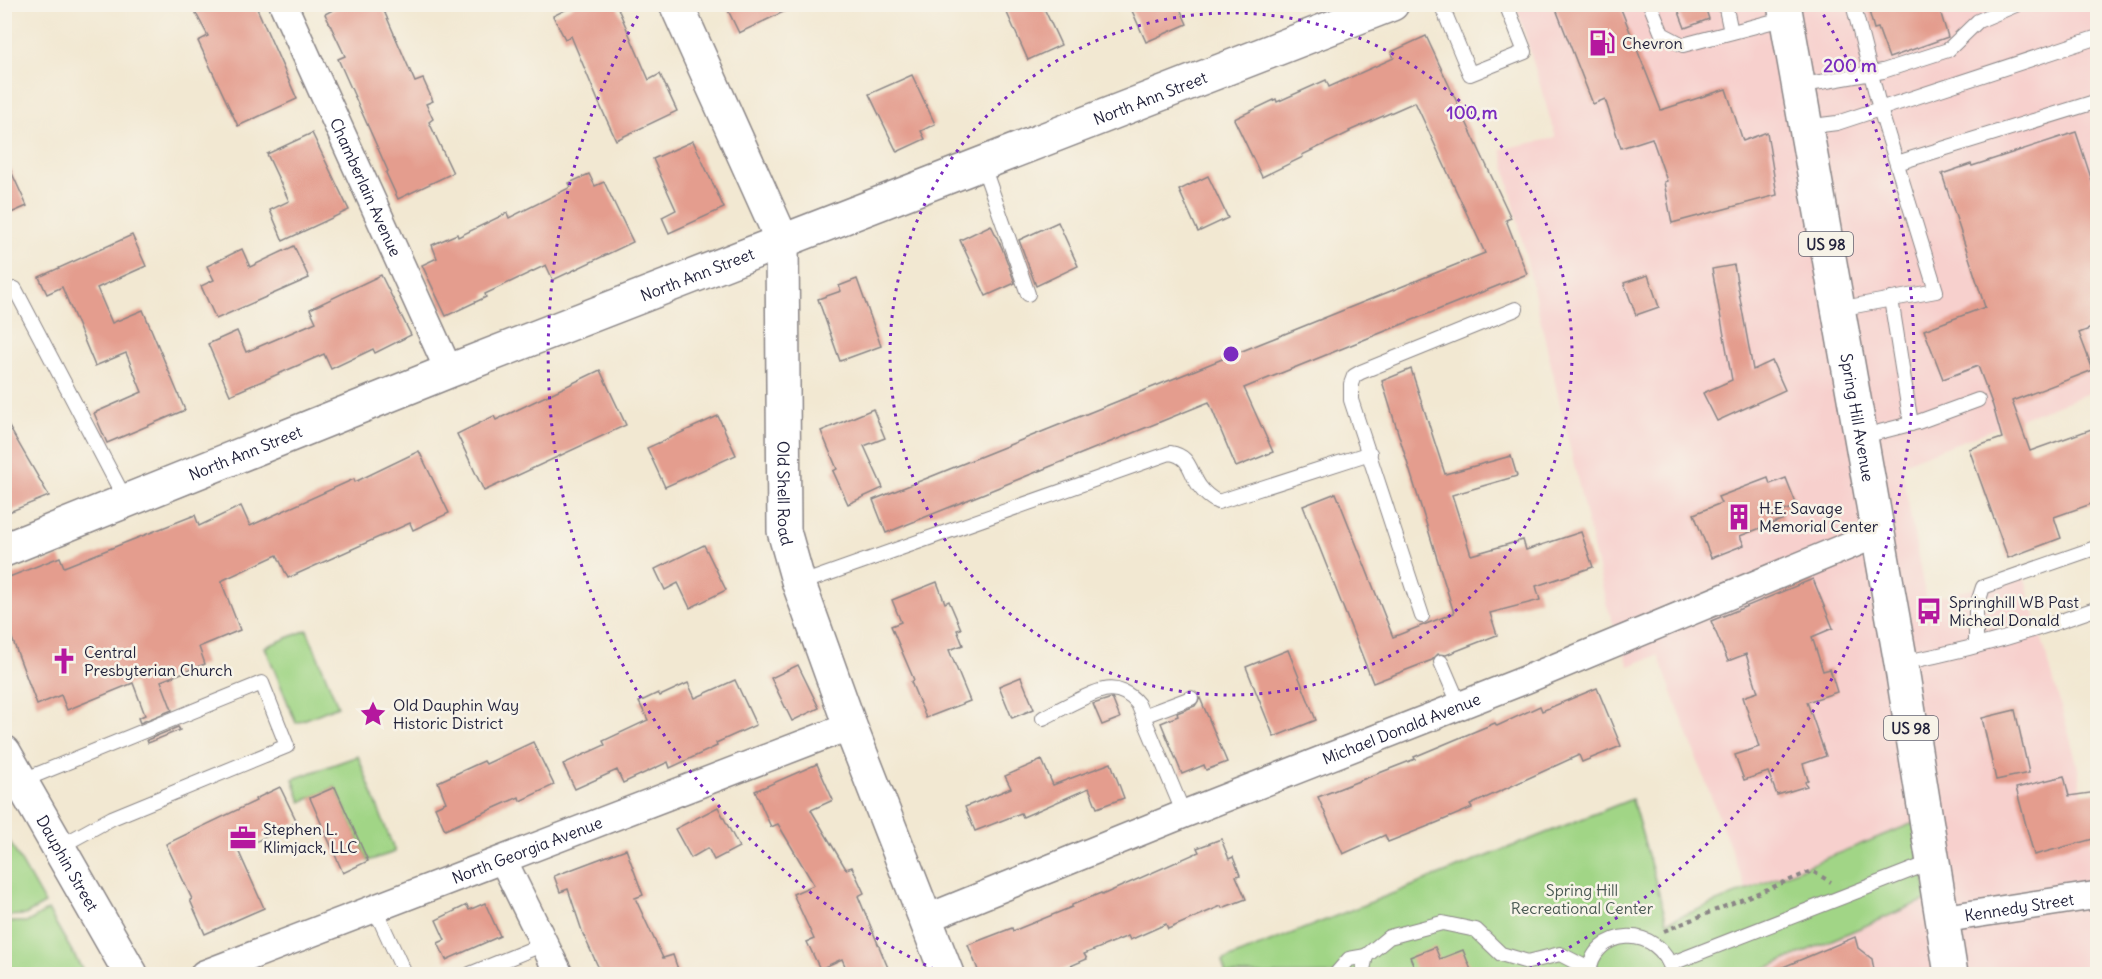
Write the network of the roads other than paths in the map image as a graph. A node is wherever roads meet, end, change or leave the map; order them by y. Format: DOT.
graph roads {
  1 [pos="283,4"];
  2 [pos="675,4"];
  3 [pos="1392,4"];
  4 [pos="1441,4"];
  5 [pos="1506,4"];
  6 [pos="1650,4"];
  7 [pos="1725,4"];
  8 [pos="1854,4"];
  9 [pos="2018,4"];
  10 [pos="1785,11"];
  11 [pos="1731,32"];
  12 [pos="2097,37"];
  13 [pos="1872,73"];
  14 [pos="1798,86"];
  15 [pos="2097,101"];
  16 [pos="1880,109"];
  17 [pos="1805,127"];
  18 [pos="982,163"];
  19 [pos="1897,164"];
  20 [pos="782,240"];
  21 [pos="15,289"];
  22 [pos="1028,294"];
  23 [pos="1891,299"];
  24 [pos="1516,309"];
  25 [pos="1838,309"];
  26 [pos="449,371"];
  27 [pos="1978,400"];
  28 [pos="1911,424"];
  29 [pos="1860,437"];
  30 [pos="1370,453"];
  31 [pos="126,501"];
  32 [pos="1877,534"];
  33 [pos="2097,547"];
  34 [pos="4,550"];
  35 [pos="800,584"];
  36 [pos="2097,608"];
  37 [pos="1422,616"];
  38 [pos="1976,646"];
  39 [pos="1441,662"];
  40 [pos="1901,663"];
  41 [pos="1191,698"];
  42 [pos="1460,706"];
  43 [pos="1143,716"];
  44 [pos="1043,718"];
  45 [pos="850,726"];
  46 [pos="4,752"];
  47 [pos="21,781"];
  48 [pos="1184,814"];
  49 [pos="59,847"];
  50 [pos="503,860"];
  51 [pos="1932,862"];
  52 [pos="2097,895"];
  53 [pos="375,909"];
  54 [pos="925,919"];
  55 [pos="1942,919"];
  56 [pos="544,944"];
  57 [pos="1366,956"];
  58 [pos="1671,969"];
  59 [pos="1589,972"];
  60 [pos="131,975"];
  61 [pos="204,975"];
  62 [pos="405,975"];
  63 [pos="470,975"];
  64 [pos="559,975"];
  65 [pos="947,975"];
  66 [pos="1336,975"];
  67 [pos="1362,975"];
  68 [pos="1951,975"];
  1 -- 26 [label="street, Chamberlain Avenue"];
  2 -- 20 [label="street, Old Shell Road"];
  3 -- 18 [label="street, North Ann Street"];
  4 -- 5 [label="lane"];
  6 -- 11 [label="lane"];
  7 -- 11 [label="lane"];
  8 -- 13 [label="lane"];
  9 -- 13 [label="lane"];
  10 -- 11 [label="lane"];
  10 -- 14 [label="street, Spring Hill Avenue / US 98"];
  12 -- 16 [label="lane"];
  13 -- 14 [label="lane"];
  13 -- 16 [label="lane"];
  14 -- 17 [label="street, Spring Hill Avenue / US 98"];
  15 -- 19 [label="lane"];
  16 -- 17 [label="lane"];
  16 -- 19 [label="lane"];
  17 -- 25 [label="street, Spring Hill Avenue / US 98"];
  18 -- 20 [label="street, North Ann Street"];
  18 -- 22 [label="lane"];
  19 -- 23 [label="lane"];
  20 -- 26 [label="street, North Ann Street"];
  20 -- 35 [label="street, Old Shell Road"];
  21 -- 31 [label="lane"];
  23 -- 25 [label="lane"];
  23 -- 28 [label="lane"];
  24 -- 30 [label="lane"];
  25 -- 29 [label="street, Spring Hill Avenue / US 98"];
  26 -- 31 [label="street, North Ann Street"];
  27 -- 28 [label="lane"];
  28 -- 29 [label="lane"];
  29 -- 32 [label="street, Spring Hill Avenue / US 98"];
  30 -- 35 [label="lane"];
  30 -- 37 [label="lane"];
  31 -- 34 [label="street, North Ann Street"];
  32 -- 40 [label="street, Spring Hill Avenue / US 98"];
  32 -- 42 [label="street, Michael Donald Avenue"];
  33 -- 38 [label="lane"];
  35 -- 45 [label="street, Old Shell Road"];
  36 -- 38 [label="lane"];
  38 -- 40 [label="lane"];
  39 -- 42 [label="lane"];
  40 -- 51 [label="street, Spring Hill Avenue / US 98"];
  41 -- 43 [label="lane"];
  42 -- 48 [label="street, Michael Donald Avenue"];
  43 -- 44 [label="lane"];
  43 -- 48 [label="lane"];
  45 -- 50 [label="street, North Georgia Avenue"];
  45 -- 54 [label="street, Old Shell Road"];
  46 -- 47 [label="street, Dauphin Street"];
  47 -- 49 [label="street, Dauphin Street"];
  47 -- 49 [label="lane"];
  48 -- 54 [label="street, Michael Donald Avenue"];
  49 -- 60 [label="street, Dauphin Street"];
  50 -- 53 [label="street, North Georgia Avenue"];
  50 -- 56 [label="street"];
  51 -- 55 [label="street, Spring Hill Avenue / US 98"];
  51 -- 58 [label="lane"];
  52 -- 55 [label="street, Kennedy Street"];
  53 -- 61 [label="street, North Georgia Avenue"];
  53 -- 62 [label="lane"];
  54 -- 65 [label="street, Old Shell Road"];
  55 -- 68 [label="street, Spring Hill Avenue / US 98"];
  56 -- 63 [label="lane"];
  56 -- 64 [label="street"];
  57 -- 59 [label="lane"];
  57 -- 66 [label="lane"];
  57 -- 67 [label="lane"];
  58 -- 59 [label="lane"];
}
